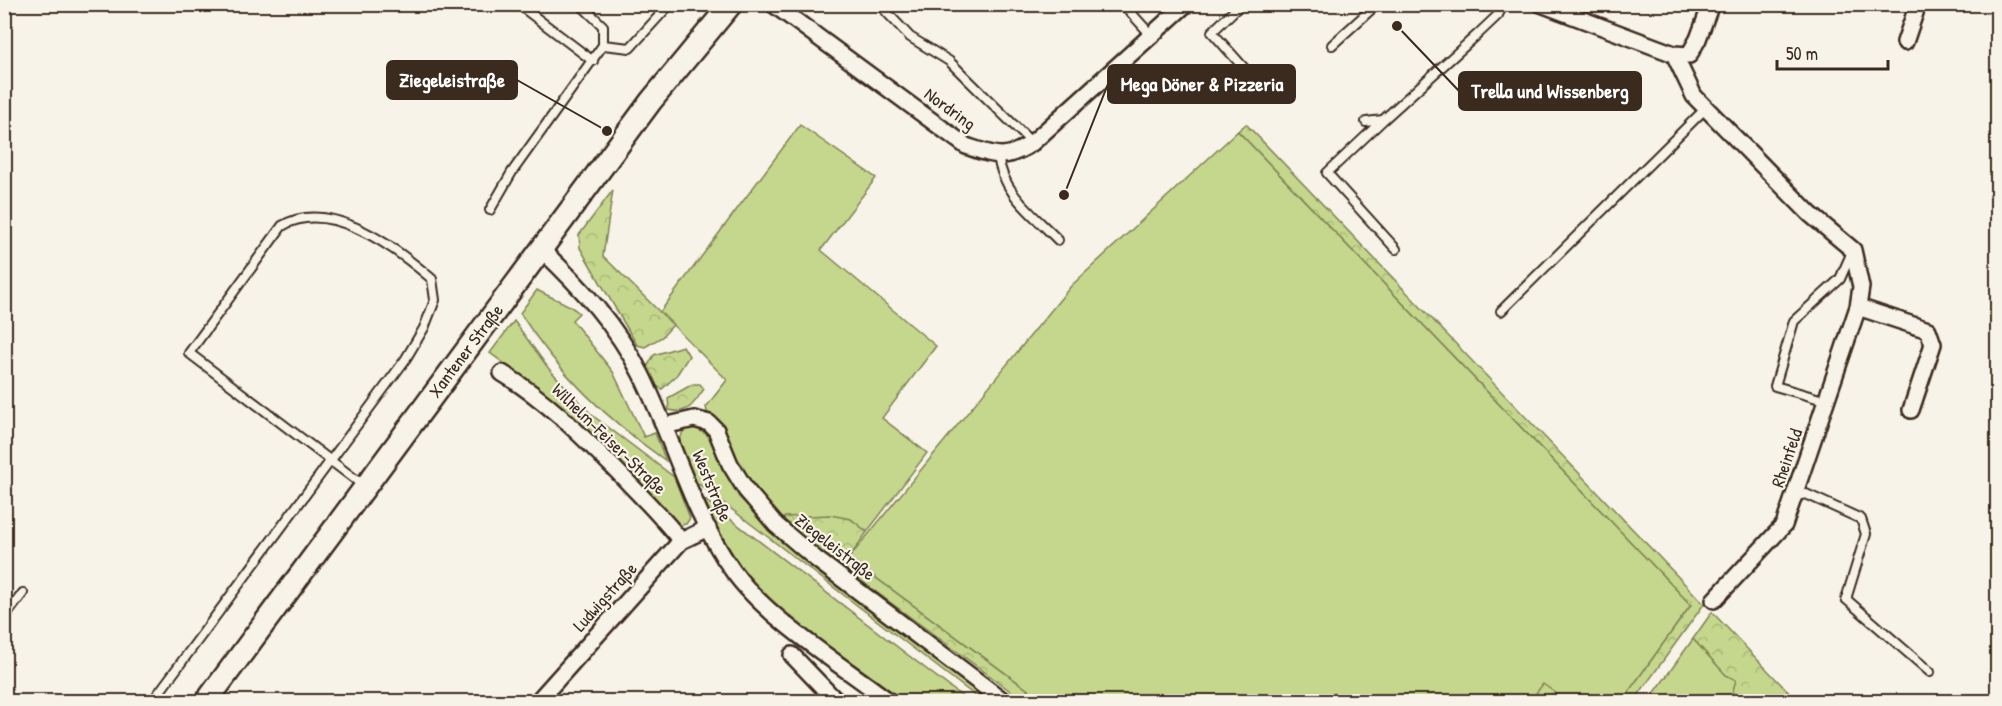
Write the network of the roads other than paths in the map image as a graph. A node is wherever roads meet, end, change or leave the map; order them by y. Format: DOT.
graph roads {
  1 [pos="518,4"];
  2 [pos="580,4"];
  3 [pos="670,4"];
  4 [pos="730,4"];
  5 [pos="773,4"];
  6 [pos="879,4"];
  7 [pos="1123,4"];
  8 [pos="1241,4"];
  9 [pos="1377,4"];
  10 [pos="1503,4"];
  11 [pos="1541,4"];
  12 [pos="1711,4"];
  13 [pos="1918,4"];
  14 [pos="1177,7"];
  15 [pos="1152,36"];
  16 [pos="1905,42"];
  17 [pos="603,45"];
  18 [pos="1332,45"];
  19 [pos="1674,54"];
  20 [pos="593,62"];
  21 [pos="1244,68"];
  22 [pos="1706,108"];
  23 [pos="1383,120"];
  24 [pos="1366,122"];
  25 [pos="1032,143"];
  26 [pos="998,156"];
  27 [pos="490,210"];
  28 [pos="1058,240"];
  29 [pos="1396,249"];
  30 [pos="542,250"];
  31 [pos="1853,250"];
  32 [pos="1858,307"];
  33 [pos="1501,311"];
  34 [pos="502,373"];
  35 [pos="1827,401"];
  36 [pos="1911,410"];
  37 [pos="664,426"];
  38 [pos="330,459"];
  39 [pos="366,486"];
  40 [pos="1796,496"];
  41 [pos="708,528"];
  42 [pos="681,541"];
  43 [pos="23,593"];
  44 [pos="1714,600"];
  45 [pos="4,618"];
  46 [pos="792,655"];
  47 [pos="1930,672"];
  48 [pos="152,702"];
  49 [pos="206,702"];
  50 [pos="537,702"];
  51 [pos="837,702"];
  52 [pos="890,702"];
  53 [pos="1005,702"];
  1 -- 20 [label="lane"];
  2 -- 17 [label="lane"];
  3 -- 17 [label="lane"];
  4 -- 30 [label="main road, Xantener Straße"];
  5 -- 26 [label="street, Nordring"];
  6 -- 25 [label="lane"];
  7 -- 15 [label="lane"];
  8 -- 21 [label="lane"];
  9 -- 18 [label="lane"];
  10 -- 23 [label="lane"];
  11 -- 19 [label="street"];
  12 -- 19 [label="street"];
  13 -- 16 [label="street"];
  14 -- 15 [label="street"];
  15 -- 25 [label="street"];
  17 -- 20 [label="lane"];
  19 -- 22 [label="street"];
  20 -- 27 [label="lane"];
  22 -- 31 [label="street"];
  22 -- 33 [label="lane"];
  23 -- 24 [label="lane"];
  23 -- 29 [label="lane"];
  25 -- 26 [label="street"];
  26 -- 28 [label="lane"];
  30 -- 37 [label="street, Weststraße"];
  30 -- 39 [label="main road, Xantener Straße"];
  31 -- 32 [label="street, Rheinfeld"];
  31 -- 35 [label="lane"];
  32 -- 35 [label="street, Rheinfeld"];
  32 -- 36 [label="street"];
  34 -- 42 [label="street, Wilhelm-Feiser-Straße"];
  35 -- 40 [label="street, Rheinfeld"];
  37 -- 41 [label="street, Weststraße"];
  37 -- 53 [label="street, Ziegeleistraße"];
  38 -- 38 [label="lane"];
  38 -- 39 [label="lane"];
  38 -- 48 [label="lane"];
  39 -- 49 [label="main road, Xantener Straße"];
  40 -- 44 [label="street, Rheinfeld"];
  40 -- 47 [label="lane"];
  41 -- 42 [label="street, Ludwigstraße"];
  41 -- 52 [label="street, Weststraße"];
  42 -- 50 [label="street, Ludwigstraße"];
  43 -- 45 [label="lane"];
  46 -- 51 [label="street"];
}
